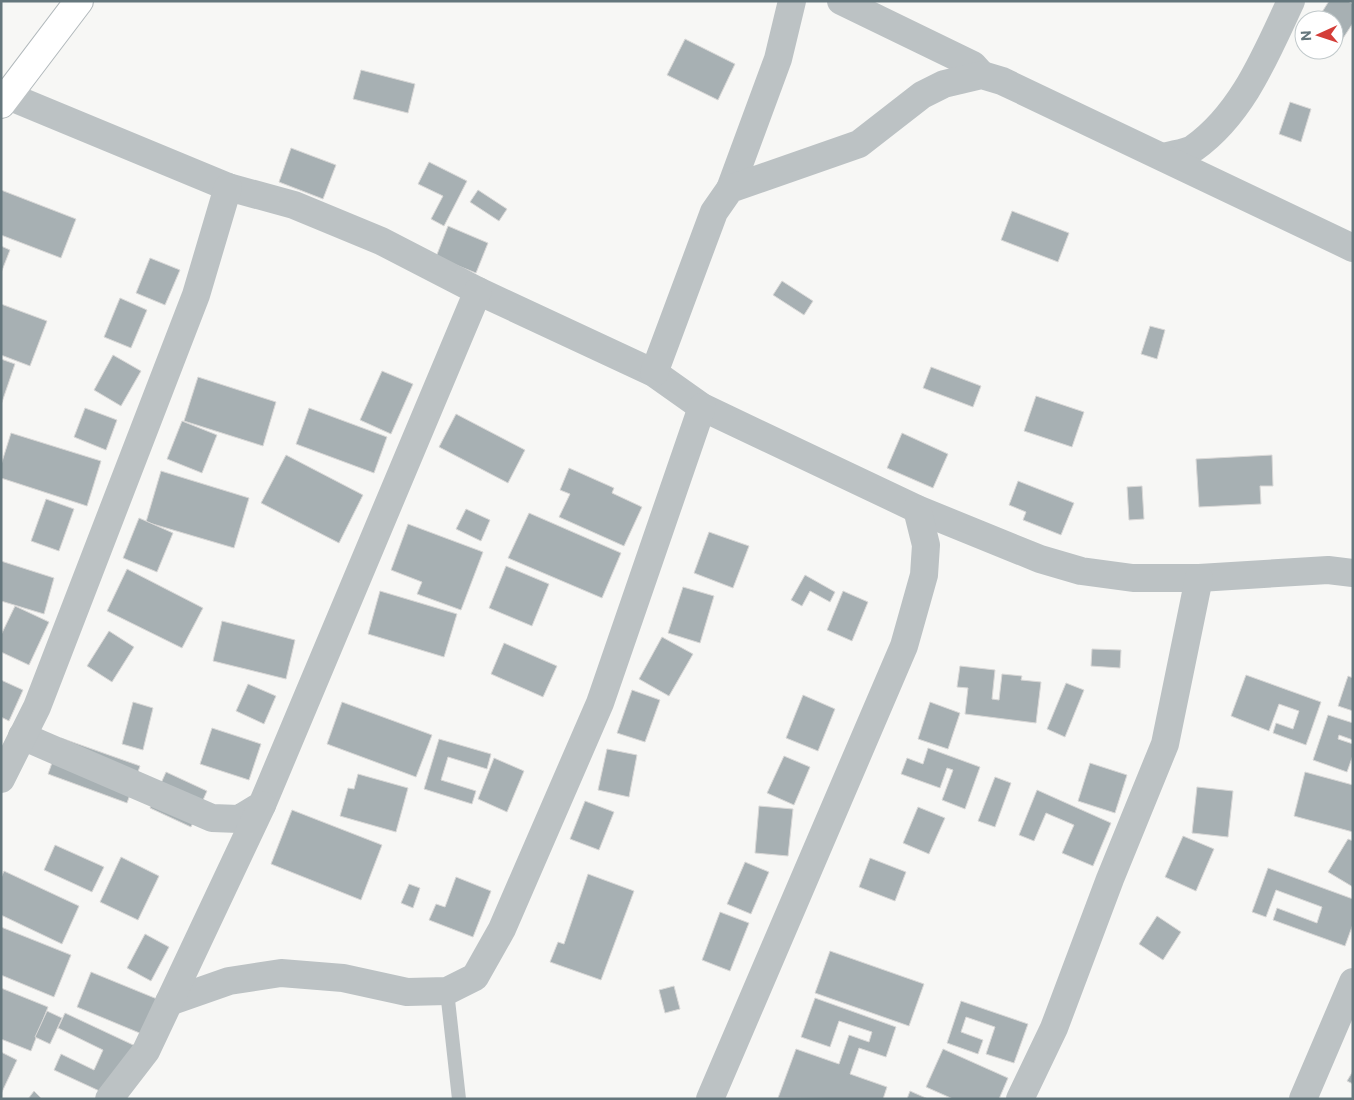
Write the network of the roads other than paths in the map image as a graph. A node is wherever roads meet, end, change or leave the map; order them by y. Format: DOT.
graph roads {
  1 [pos="79,1"];
  2 [pos="792,1"];
  3 [pos="841,1"];
  4 [pos="1291,1"];
  5 [pos="982,75"];
  6 [pos="3,97"];
  7 [pos="1164,157"];
  8 [pos="228,187"];
  9 [pos="730,189"];
  10 [pos="1353,248"];
  11 [pos="478,290"];
  12 [pos="654,373"];
  13 [pos="702,407"];
  14 [pos="917,510"];
  15 [pos="1353,572"];
  16 [pos="1199,578"];
  17 [pos="22,736"];
  18 [pos="1,779"];
  19 [pos="262,805"];
  20 [pos="1353,982"];
  21 [pos="447,992"];
  22 [pos="169,1002"];
  23 [pos="109,1099"];
  24 [pos="459,1099"];
  25 [pos="710,1099"];
  26 [pos="1020,1099"];
  27 [pos="1303,1099"];
  1 -- 6 [label="street"];
  2 -- 9 [label="street"];
  3 -- 5 [label="street"];
  4 -- 7 [label="street"];
  5 -- 7 [label="street"];
  5 -- 9 [label="street"];
  6 -- 8 [label="street"];
  7 -- 10 [label="street"];
  8 -- 11 [label="street"];
  8 -- 17 [label="street"];
  9 -- 12 [label="street"];
  11 -- 12 [label="street"];
  11 -- 19 [label="street"];
  12 -- 13 [label="street"];
  13 -- 14 [label="street"];
  13 -- 21 [label="street"];
  14 -- 16 [label="street"];
  14 -- 25 [label="street"];
  15 -- 16 [label="street"];
  16 -- 26 [label="street"];
  17 -- 18 [label="street"];
  17 -- 19 [label="street"];
  19 -- 22 [label="street"];
  20 -- 27 [label="street"];
  21 -- 22 [label="street"];
  21 -- 24 [label="lane"];
  22 -- 23 [label="street"];
}
